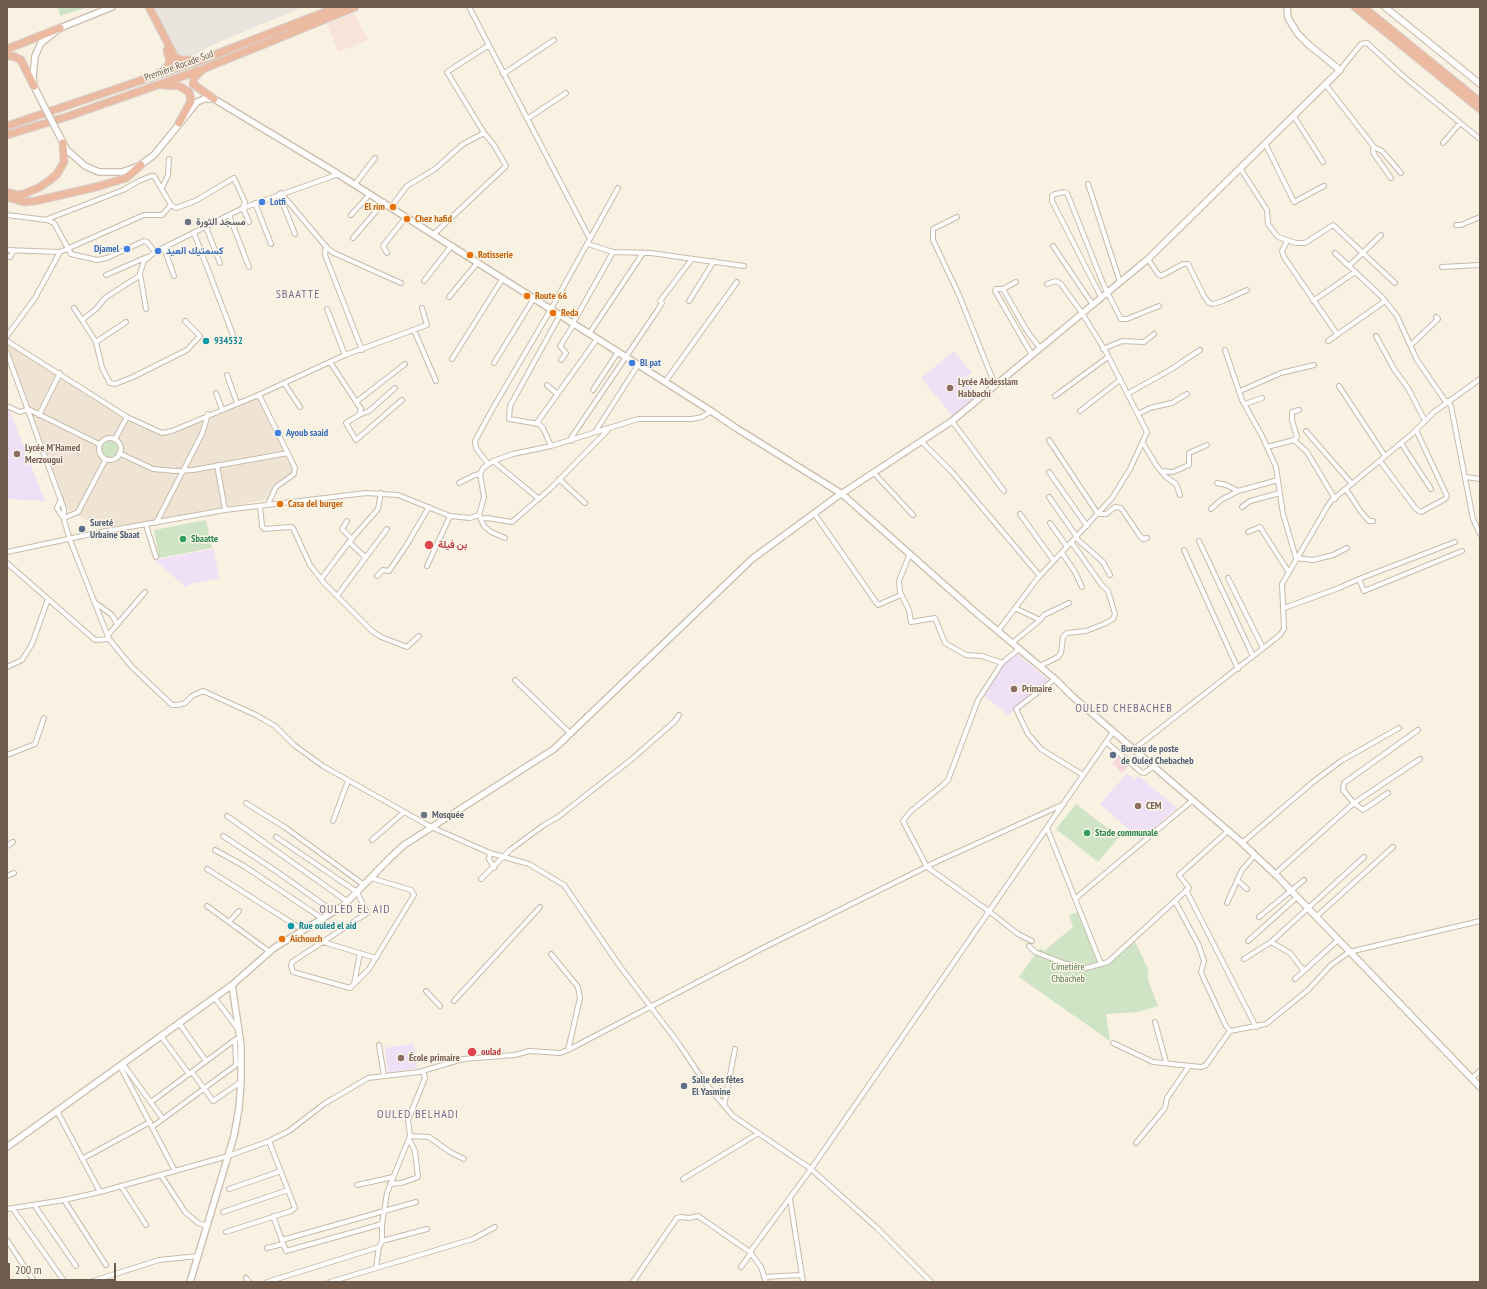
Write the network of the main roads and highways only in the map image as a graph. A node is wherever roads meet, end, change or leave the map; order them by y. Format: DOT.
graph roads {
  1 [pos="146,7"];
  2 [pos="149,7"];
  3 [pos="338,7"];
  4 [pos="355,7"];
  5 [pos="1355,7"];
  6 [pos="1363,7"];
  7 [pos="60,28"];
  8 [pos="7,49"];
  9 [pos="7,56"];
  10 [pos="201,60"];
  11 [pos="203,69"];
  12 [pos="155,76"];
  13 [pos="158,84"];
  14 [pos="34,86"];
  15 [pos="214,99"];
  16 [pos="1480,102"];
  17 [pos="1480,109"];
  18 [pos="31,119"];
  19 [pos="7,122"];
  20 [pos="179,123"];
  21 [pos="7,126"];
  22 [pos="25,130"];
  23 [pos="7,135"];
  24 [pos="7,140"];
  25 [pos="63,143"];
  26 [pos="141,165"];
  27 [pos="7,192"];
  28 [pos="7,197"];
  1 -- 12 [label="highway"];
  2 -- 10 [label="highway"];
  3 -- 10 [label="highway, Première Rocade Sud"];
  4 -- 11 [label="highway, Première Rocade Sud"];
  5 -- 17 [label="highway"];
  6 -- 16 [label="highway"];
  7 -- 8 [label="highway"];
  9 -- 14 [label="highway"];
  10 -- 12 [label="highway, Première Rocade Sud"];
  11 -- 13 [label="highway, Première Rocade Sud"];
  11 -- 15 [label="highway"];
  12 -- 18 [label="highway, Première Rocade Sud"];
  13 -- 20 [label="highway"];
  13 -- 22 [label="highway, Première Rocade Sud"];
  18 -- 19 [label="highway"];
  18 -- 21 [label="highway, Première Rocade Sud"];
  22 -- 23 [label="highway, Première Rocade Sud"];
  22 -- 24 [label="highway"];
  25 -- 27 [label="highway"];
  26 -- 28 [label="highway"];
}
